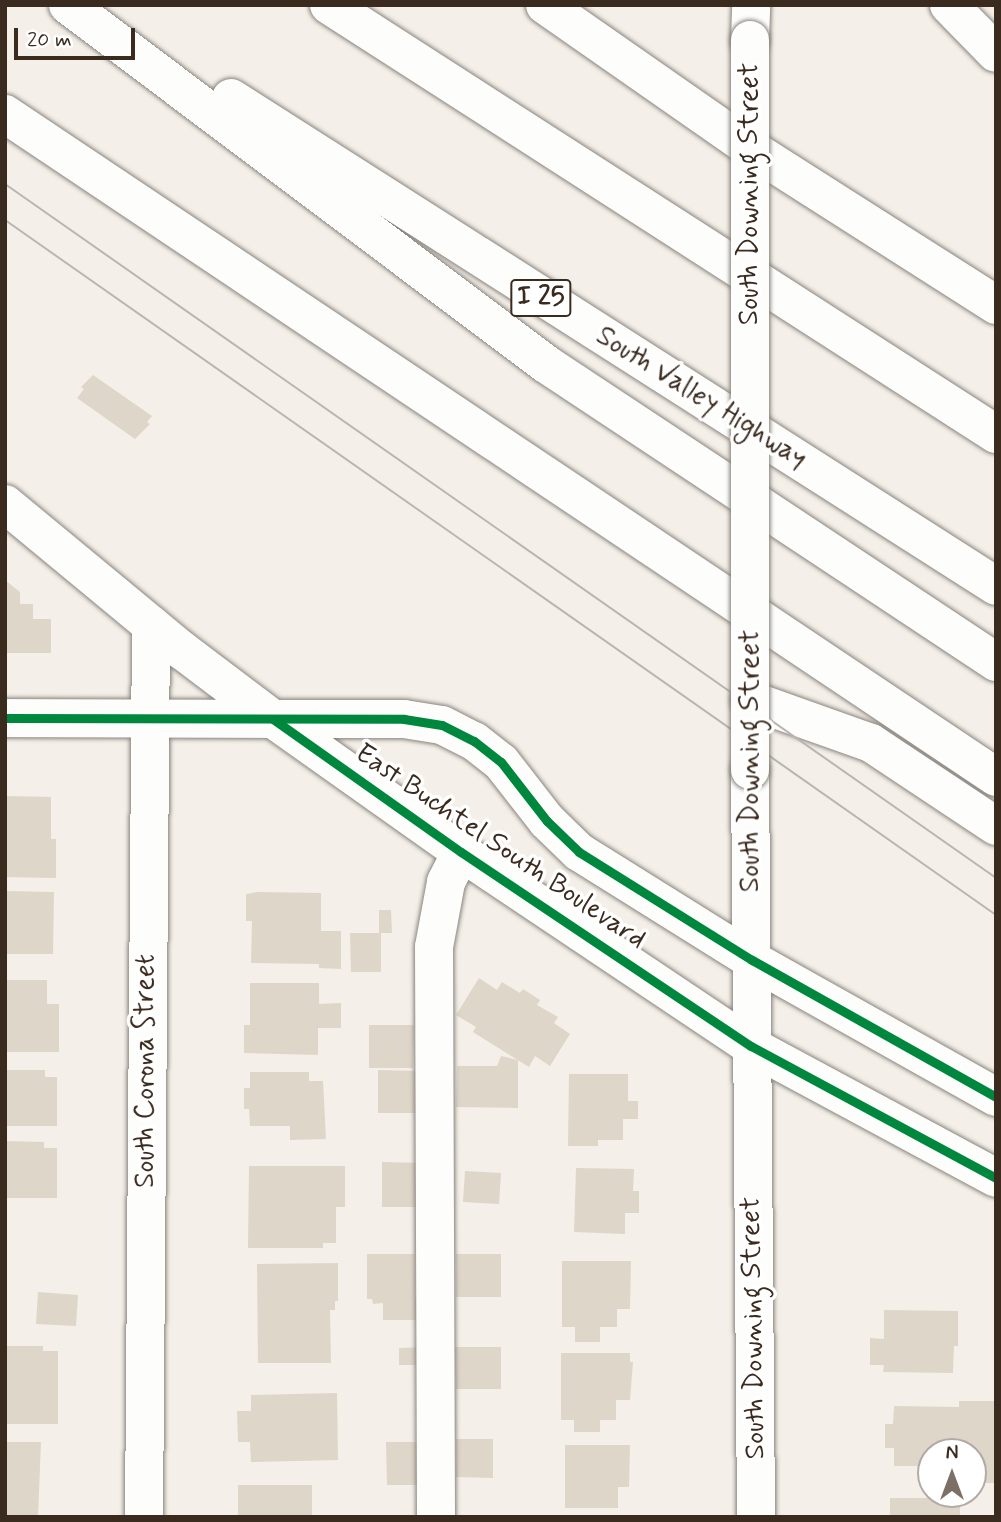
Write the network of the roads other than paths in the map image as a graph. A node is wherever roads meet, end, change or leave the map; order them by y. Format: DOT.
graph roads {
  1 [pos="68,5"];
  2 [pos="88,5"];
  3 [pos="329,5"];
  4 [pos="545,5"];
  5 [pos="948,5"];
  6 [pos="750,23"];
  7 [pos="996,53"];
  8 [pos="5,114"];
  9 [pos="996,305"];
  10 [pos="996,433"];
  11 [pos="5,504"];
  12 [pos="996,586"];
  13 [pos="151,625"];
  14 [pos="996,662"];
  15 [pos="750,700"];
  16 [pos="5,718"];
  17 [pos="148,719"];
  18 [pos="273,719"];
  19 [pos="996,777"];
  20 [pos="996,826"];
  21 [pos="461,852"];
  22 [pos="752,960"];
  23 [pos="751,1046"];
  24 [pos="996,1097"];
  25 [pos="996,1178"];
  26 [pos="144,1517"];
  27 [pos="436,1517"];
  28 [pos="756,1517"];
  1 -- 14 [label="main road"];
  2 -- 12 [label="main road, South Valley Highway / I 25"];
  3 -- 10 [label="main road"];
  4 -- 9 [label="main road"];
  5 -- 7 [label="main road"];
  6 -- 15 [label="main road, South Downing Street, bridge"];
  8 -- 19 [label="main road"];
  11 -- 13 [label="main road, East Buchtel South Boulevard"];
  13 -- 17 [label="main road, South Corona Street"];
  13 -- 18 [label="main road, East Buchtel South Boulevard"];
  15 -- 20 [label="main road"];
  15 -- 22 [label="main road, South Downing Street, bridge"];
  16 -- 17 [label="main road"];
  17 -- 18 [label="main road"];
  17 -- 26 [label="main road, South Corona Street"];
  18 -- 21 [label="main road, East Buchtel South Boulevard"];
  18 -- 22 [label="main road, East Buchtel South Boulevard"];
  21 -- 23 [label="main road, East Buchtel South Boulevard"];
  21 -- 27 [label="main road"];
  22 -- 23 [label="main road, South Downing Street"];
  22 -- 24 [label="main road, East Buchtel South Boulevard"];
  23 -- 25 [label="main road, East Buchtel South Boulevard"];
  23 -- 28 [label="main road, South Downing Street"];
}
